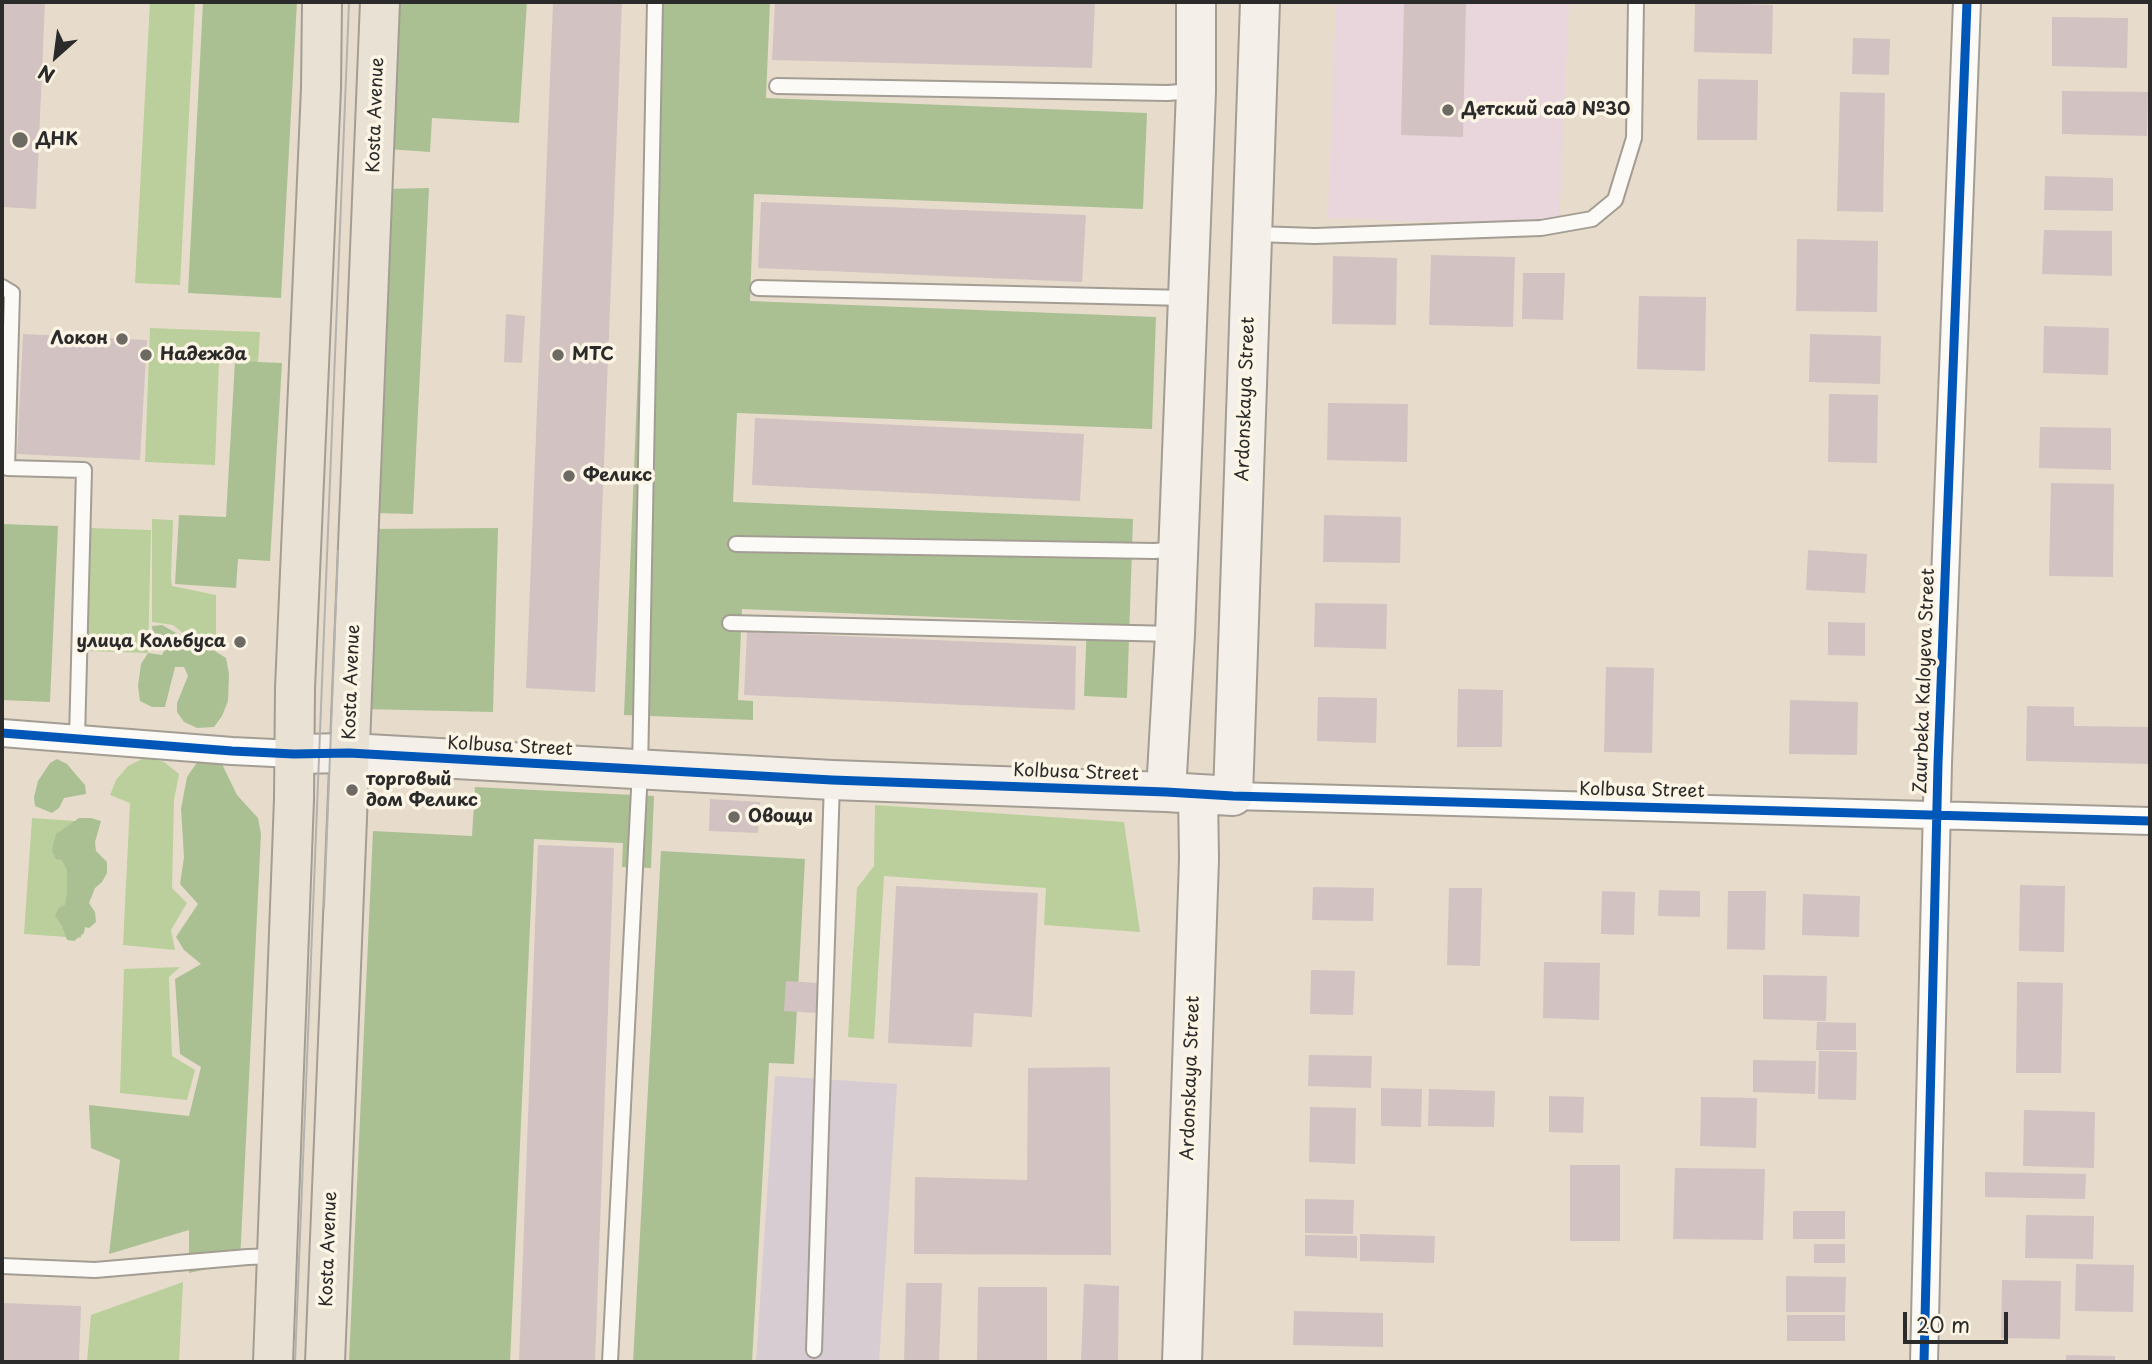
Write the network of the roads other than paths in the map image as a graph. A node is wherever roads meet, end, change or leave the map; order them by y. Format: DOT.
graph roads {
  1 [pos="322,2"];
  2 [pos="380,2"];
  3 [pos="654,2"];
  4 [pos="1196,2"];
  5 [pos="1260,2"];
  6 [pos="1636,2"];
  7 [pos="1967,2"];
  8 [pos="777,86"];
  9 [pos="1196,91"];
  10 [pos="1251,234"];
  11 [pos="2,287"];
  12 [pos="758,288"];
  13 [pos="1186,298"];
  14 [pos="736,544"];
  15 [pos="1177,549"];
  16 [pos="730,623"];
  17 [pos="1175,634"];
  18 [pos="2,733"];
  19 [pos="77,738"];
  20 [pos="349,753"];
  21 [pos="294,754"];
  22 [pos="640,770"];
  23 [pos="832,780"];
  24 [pos="1199,794"];
  25 [pos="1936,814"];
  26 [pos="2150,821"];
  27 [pos="279,1256"];
  28 [pos="2,1266"];
  29 [pos="814,1350"];
  30 [pos="273,1362"];
  31 [pos="324,1362"];
  32 [pos="610,1362"];
  33 [pos="1182,1362"];
  34 [pos="1924,1362"];
  1 -- 21 [label="main road"];
  2 -- 20 [label="main road, Kosta Avenue"];
  3 -- 22 [label="lane"];
  4 -- 9 [label="street, Ardonskaya Street"];
  5 -- 10 [label="street, Ardonskaya Street"];
  6 -- 10 [label="lane"];
  7 -- 25 [label="street, Zaurbeka Kaloyeva Street"];
  8 -- 9 [label="lane"];
  9 -- 13 [label="street, Ardonskaya Street"];
  10 -- 24 [label="street, Ardonskaya Street"];
  11 -- 19 [label="lane"];
  12 -- 13 [label="lane"];
  13 -- 15 [label="street, Ardonskaya Street"];
  14 -- 15 [label="lane"];
  15 -- 17 [label="street, Ardonskaya Street"];
  16 -- 17 [label="lane"];
  17 -- 24 [label="street, Ardonskaya Street"];
  18 -- 19 [label="street, Kolbusa Street"];
  19 -- 21 [label="street, Kolbusa Street"];
  20 -- 21 [label="street, Kolbusa Street"];
  20 -- 22 [label="street, Kolbusa Street"];
  20 -- 31 [label="main road, Kosta Avenue"];
  21 -- 27 [label="main road"];
  22 -- 23 [label="street, Kolbusa Street"];
  22 -- 32 [label="lane"];
  23 -- 24 [label="street, Kolbusa Street"];
  23 -- 29 [label="lane"];
  24 -- 25 [label="street, Kolbusa Street"];
  24 -- 33 [label="street, Ardonskaya Street"];
  25 -- 26 [label="street, Kolbusa Street"];
  25 -- 34 [label="street, Zaurbeka Kaloyeva Street"];
  27 -- 28 [label="lane"];
  27 -- 30 [label="main road"];
}
